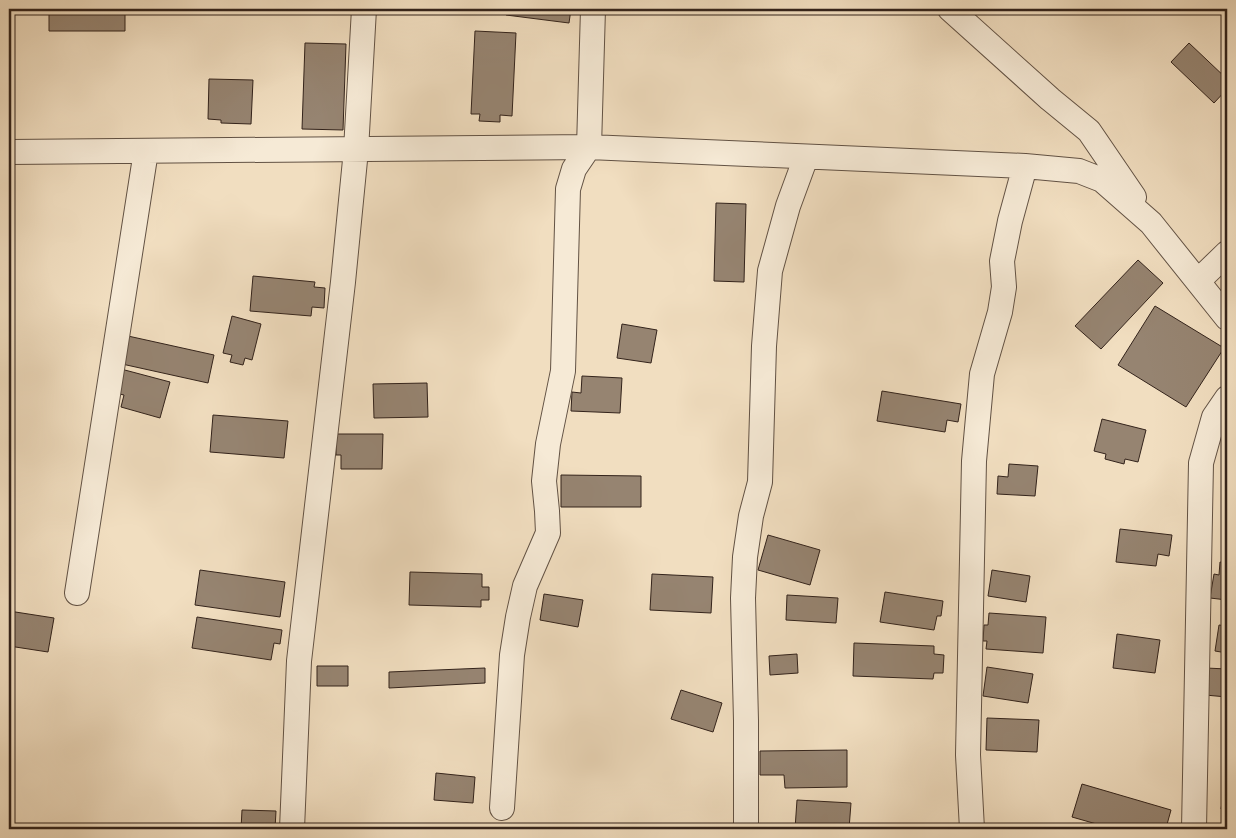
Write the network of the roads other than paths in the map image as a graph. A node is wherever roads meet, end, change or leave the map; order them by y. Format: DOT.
graph roads {
  1 [pos="364,9"];
  2 [pos="593,9"];
  3 [pos="950,9"];
  4 [pos="588,147"];
  5 [pos="356,150"];
  6 [pos="146,151"];
  7 [pos="9,152"];
  8 [pos="806,157"];
  9 [pos="1024,166"];
  10 [pos="1151,224"];
  11 [pos="1227,253"];
  12 [pos="1198,281"];
  13 [pos="1227,318"];
  14 [pos="1227,398"];
  15 [pos="77,594"];
  16 [pos="502,808"];
  17 [pos="292,829"];
  18 [pos="746,829"];
  19 [pos="972,829"];
  20 [pos="1194,829"];
  1 -- 5 [label="street"];
  2 -- 4 [label="street"];
  3 -- 10 [label="street"];
  4 -- 5 [label="street"];
  4 -- 8 [label="street"];
  4 -- 16 [label="street"];
  5 -- 6 [label="street"];
  5 -- 17 [label="street"];
  6 -- 7 [label="street"];
  6 -- 15 [label="street"];
  8 -- 9 [label="street"];
  8 -- 18 [label="street"];
  9 -- 10 [label="street"];
  9 -- 19 [label="street"];
  10 -- 12 [label="street"];
  11 -- 12 [label="street"];
  12 -- 13 [label="street"];
  14 -- 20 [label="street"];
}
